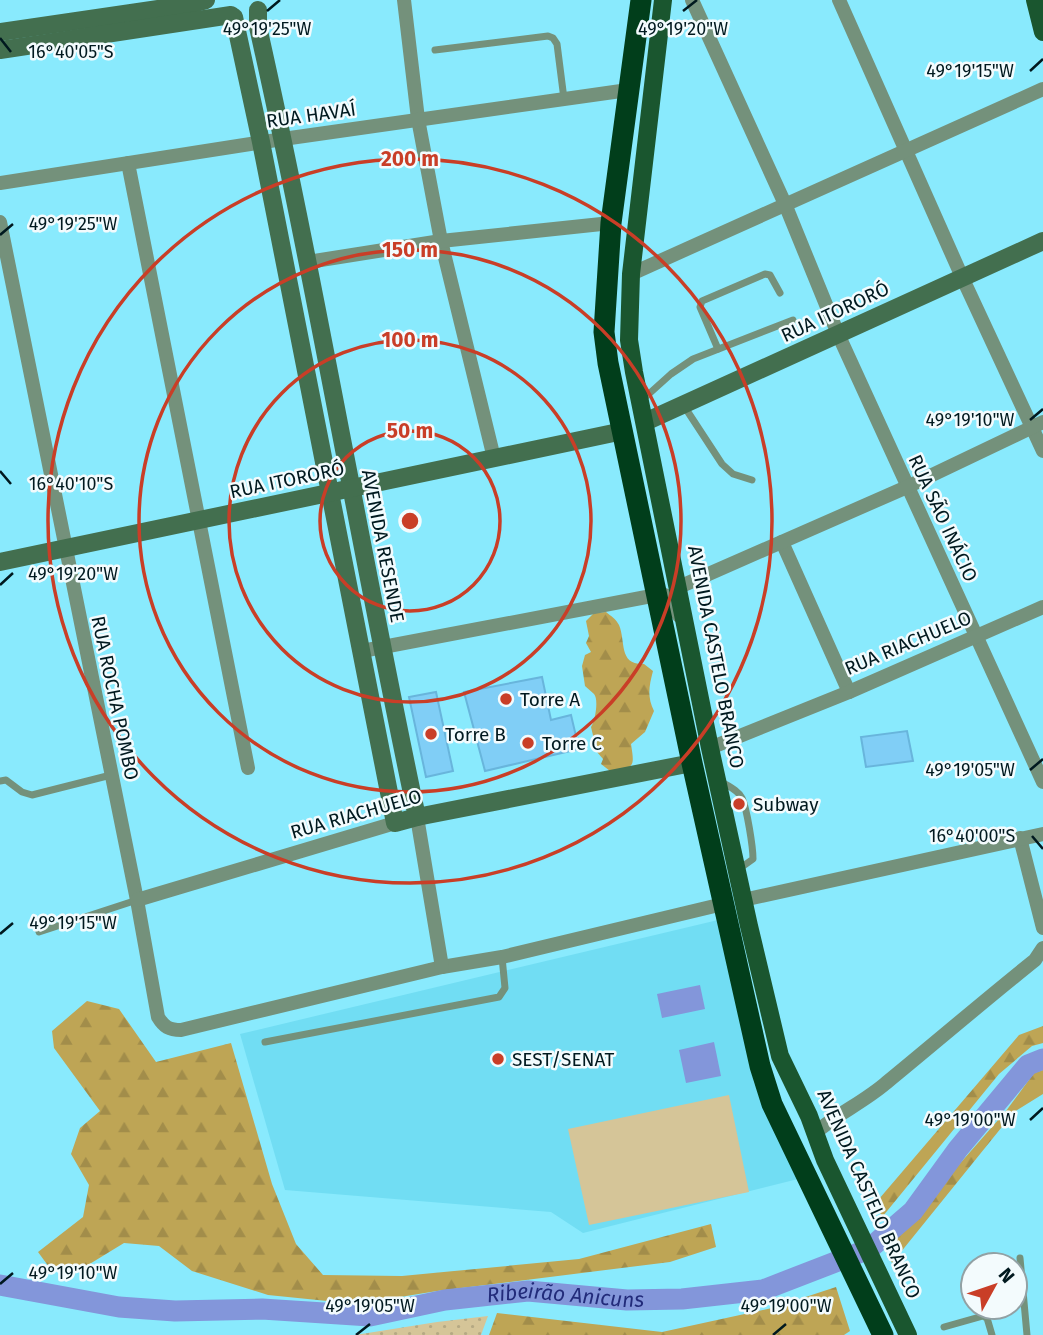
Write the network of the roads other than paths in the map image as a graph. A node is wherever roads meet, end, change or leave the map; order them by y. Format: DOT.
graph roads {
  1 [pos="206,0"];
  2 [pos="404,0"];
  3 [pos="640,0"];
  4 [pos="663,0"];
  5 [pos="692,0"];
  6 [pos="839,0"];
  7 [pos="1035,0"];
  8 [pos="262,4"];
  9 [pos="230,10"];
  10 [pos="0,32"];
  11 [pos="1043,32"];
  12 [pos="0,50"];
  13 [pos="435,50"];
  14 [pos="1043,89"];
  15 [pos="628,90"];
  16 [pos="564,99"];
  17 [pos="418,119"];
  18 [pos="283,139"];
  19 [pos="261,142"];
  20 [pos="906,150"];
  21 [pos="128,163"];
  22 [pos="0,183"];
  23 [pos="295,200"];
  24 [pos="274,203"];
  25 [pos="785,204"];
  26 [pos="0,222"];
  27 [pos="611,223"];
  28 [pos="441,241"];
  29 [pos="1043,241"];
  30 [pos="308,262"];
  31 [pos="631,274"];
  32 [pos="962,277"];
  33 [pos="780,293"];
  34 [pos="793,320"];
  35 [pos="838,334"];
  36 [pos="718,349"];
  37 [pos="640,402"];
  38 [pos="684,405"];
  39 [pos="645,422"];
  40 [pos="1038,424"];
  41 [pos="623,431"];
  42 [pos="1043,451"];
  43 [pos="494,458"];
  44 [pos="752,480"];
  45 [pos="907,487"];
  46 [pos="350,488"];
  47 [pos="331,492"];
  48 [pos="199,520"];
  49 [pos="782,542"];
  50 [pos="64,548"];
  51 [pos="0,562"];
  52 [pos="679,587"];
  53 [pos="657,595"];
  54 [pos="1043,607"];
  55 [pos="687,630"];
  56 [pos="978,636"];
  57 [pos="382,648"];
  58 [pos="362,651"];
  59 [pos="849,692"];
  60 [pos="710,748"];
  61 [pos="692,763"];
  62 [pos="248,768"];
  63 [pos="111,775"];
  64 [pos="0,781"];
  65 [pos="1043,782"];
  66 [pos="417,817"];
  67 [pos="396,823"];
  68 [pos="1043,834"];
  69 [pos="1020,838"];
  70 [pos="137,900"];
  71 [pos="733,902"];
  72 [pos="1043,928"];
  73 [pos="39,932"];
  74 [pos="1043,948"];
  75 [pos="502,957"];
  76 [pos="442,967"];
  77 [pos="265,1042"];
  78 [pos="818,1123"];
  79 [pos="944,1327"];
  80 [pos="883,1335"];
  81 [pos="908,1335"];
  82 [pos="992,1335"];
  1 -- 10 [label="street"];
  2 -- 17 [label="street"];
  3 -- 15 [label="highway, AVENIDA CASTELO BRANCO"];
  4 -- 31 [label="main road, AVENIDA CASTELO BRANCO"];
  5 -- 25 [label="street, RUA SÃO INÁCIO"];
  6 -- 20 [label="street"];
  7 -- 11 [label="main road"];
  8 -- 9 [label="street"];
  8 -- 18 [label="street, AVENIDA RESENDE"];
  9 -- 12 [label="street"];
  9 -- 19 [label="street"];
  13 -- 16 [label="lane"];
  14 -- 20 [label="street"];
  15 -- 16 [label="street, RUA HAVAÍ"];
  15 -- 27 [label="highway, AVENIDA CASTELO BRANCO"];
  16 -- 17 [label="street, RUA HAVAÍ"];
  17 -- 18 [label="street, RUA HAVAÍ"];
  17 -- 28 [label="street"];
  18 -- 19 [label="street, RUA HAVAÍ"];
  18 -- 23 [label="street, AVENIDA RESENDE"];
  19 -- 21 [label="street, RUA HAVAÍ"];
  19 -- 24 [label="street"];
  20 -- 25 [label="street"];
  20 -- 32 [label="street"];
  21 -- 22 [label="street, RUA HAVAÍ"];
  21 -- 48 [label="street"];
  23 -- 24 [label="street"];
  23 -- 30 [label="street, AVENIDA RESENDE"];
  24 -- 47 [label="street"];
  25 -- 31 [label="street"];
  25 -- 35 [label="street, RUA SÃO INÁCIO"];
  26 -- 50 [label="street, RUA ROCHA POMBO"];
  27 -- 28 [label="street"];
  27 -- 41 [label="highway, AVENIDA CASTELO BRANCO"];
  28 -- 30 [label="street"];
  28 -- 43 [label="street"];
  29 -- 32 [label="street, RUA ITORORÓ"];
  30 -- 46 [label="street, AVENIDA RESENDE"];
  31 -- 37 [label="main road, AVENIDA CASTELO BRANCO"];
  32 -- 35 [label="street, RUA ITORORÓ"];
  32 -- 40 [label="street"];
  33 -- 36 [label="lane"];
  34 -- 36 [label="lane"];
  35 -- 38 [label="street, RUA ITORORÓ"];
  35 -- 45 [label="street, RUA SÃO INÁCIO"];
  36 -- 37 [label="lane"];
  37 -- 39 [label="main road, AVENIDA CASTELO BRANCO"];
  38 -- 39 [label="street, RUA ITORORÓ"];
  38 -- 44 [label="lane"];
  39 -- 52 [label="main road, AVENIDA CASTELO BRANCO"];
  40 -- 42 [label="street"];
  40 -- 45 [label="street"];
  41 -- 43 [label="street, RUA ITORORÓ"];
  41 -- 53 [label="highway, AVENIDA CASTELO BRANCO"];
  43 -- 46 [label="street, RUA ITORORÓ"];
  45 -- 49 [label="street"];
  45 -- 56 [label="street, RUA SÃO INÁCIO"];
  46 -- 47 [label="street, RUA ITORORÓ"];
  46 -- 57 [label="street, AVENIDA RESENDE"];
  47 -- 48 [label="street, RUA ITORORÓ"];
  47 -- 58 [label="street"];
  48 -- 50 [label="street, RUA ITORORÓ"];
  48 -- 62 [label="street"];
  49 -- 52 [label="street"];
  49 -- 59 [label="street"];
  50 -- 51 [label="street, RUA ITORORÓ"];
  50 -- 63 [label="street, RUA ROCHA POMBO"];
  52 -- 55 [label="main road, AVENIDA CASTELO BRANCO"];
  53 -- 55 [label="street"];
  53 -- 57 [label="street"];
  53 -- 61 [label="highway, AVENIDA CASTELO BRANCO"];
  54 -- 56 [label="street, RUA RIACHUELO"];
  55 -- 60 [label="main road, AVENIDA CASTELO BRANCO"];
  56 -- 59 [label="street, RUA RIACHUELO"];
  56 -- 65 [label="street, RUA SÃO INÁCIO"];
  57 -- 58 [label="street"];
  57 -- 66 [label="street, AVENIDA RESENDE"];
  58 -- 67 [label="street"];
  59 -- 60 [label="street, RUA RIACHUELO"];
  60 -- 71 [label="main road, AVENIDA CASTELO BRANCO"];
  61 -- 66 [label="street, RUA RIACHUELO"];
  61 -- 71 [label="highway, AVENIDA CASTELO BRANCO"];
  63 -- 64 [label="lane"];
  63 -- 70 [label="street, RUA ROCHA POMBO"];
  66 -- 67 [label="street, RUA RIACHUELO"];
  66 -- 76 [label="street, AVENIDA RESENDE"];
  67 -- 70 [label="street, RUA RIACHUELO"];
  68 -- 69 [label="street"];
  69 -- 71 [label="street"];
  69 -- 72 [label="street"];
  70 -- 73 [label="lane, RUA RIACHUELO"];
  70 -- 76 [label="street, RUA ROCHA POMBO"];
  71 -- 75 [label="street"];
  71 -- 78 [label="main road, AVENIDA CASTELO BRANCO"];
  71 -- 80 [label="highway, AVENIDA CASTELO BRANCO"];
  74 -- 78 [label="street"];
  75 -- 76 [label="street"];
  75 -- 77 [label="lane"];
  78 -- 81 [label="main road, AVENIDA CASTELO BRANCO"];
  79 -- 82 [label="lane"];
}
